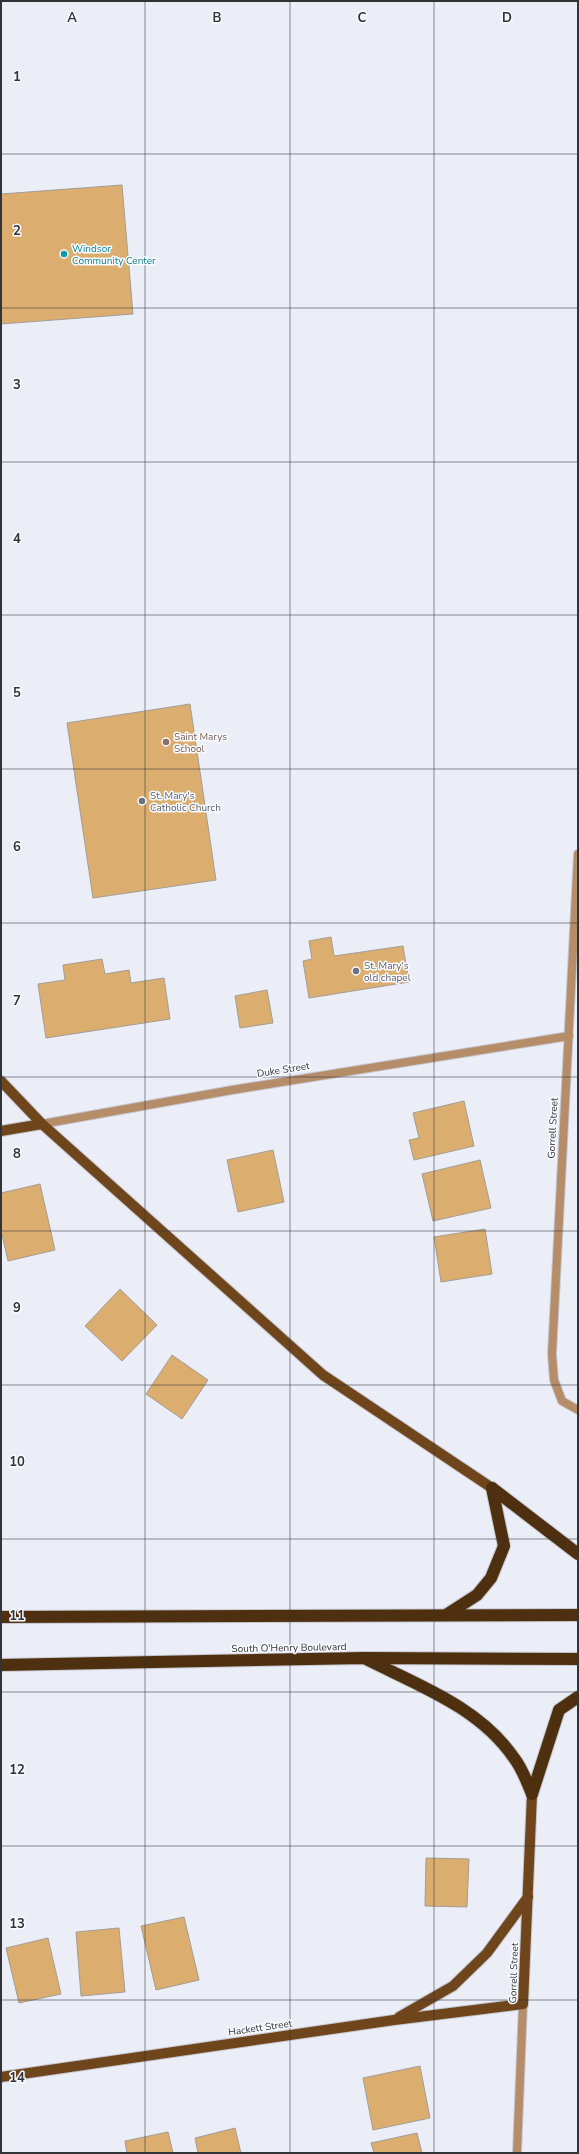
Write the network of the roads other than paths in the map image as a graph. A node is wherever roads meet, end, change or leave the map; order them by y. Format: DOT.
graph roads {
  1 [pos="578,854"];
  2 [pos="569,1036"];
  3 [pos="1,1081"];
  4 [pos="42,1124"];
  5 [pos="1,1131"];
  6 [pos="578,1410"];
  7 [pos="492,1488"];
  8 [pos="578,1554"];
  9 [pos="446,1615"];
  10 [pos="578,1615"];
  11 [pos="1,1617"];
  12 [pos="364,1658"];
  13 [pos="578,1659"];
  14 [pos="1,1665"];
  15 [pos="578,1697"];
  16 [pos="532,1794"];
  17 [pos="528,1898"];
  18 [pos="523,2004"];
  19 [pos="394,2020"];
  20 [pos="1,2077"];
  21 [pos="517,2153"];
  1 -- 2 [label="street, Gorrell Street"];
  2 -- 4 [label="street, Duke Street"];
  2 -- 6 [label="street, Gorrell Street"];
  3 -- 4 [label="main road"];
  4 -- 5 [label="main road, Duke Street"];
  4 -- 7 [label="main road"];
  7 -- 8 [label="highway"];
  7 -- 9 [label="highway"];
  9 -- 10 [label="highway"];
  9 -- 11 [label="highway"];
  12 -- 13 [label="highway, South O'Henry Boulevard"];
  12 -- 14 [label="highway, South O'Henry Boulevard"];
  12 -- 16 [label="highway"];
  15 -- 16 [label="highway"];
  16 -- 17 [label="main road, Gorrell Street"];
  17 -- 18 [label="main road, Gorrell Street"];
  17 -- 19 [label="main road"];
  18 -- 19 [label="main road, Hackett Street"];
  18 -- 21 [label="street, Gorrell Street"];
  19 -- 20 [label="main road, Hackett Street"];
}
